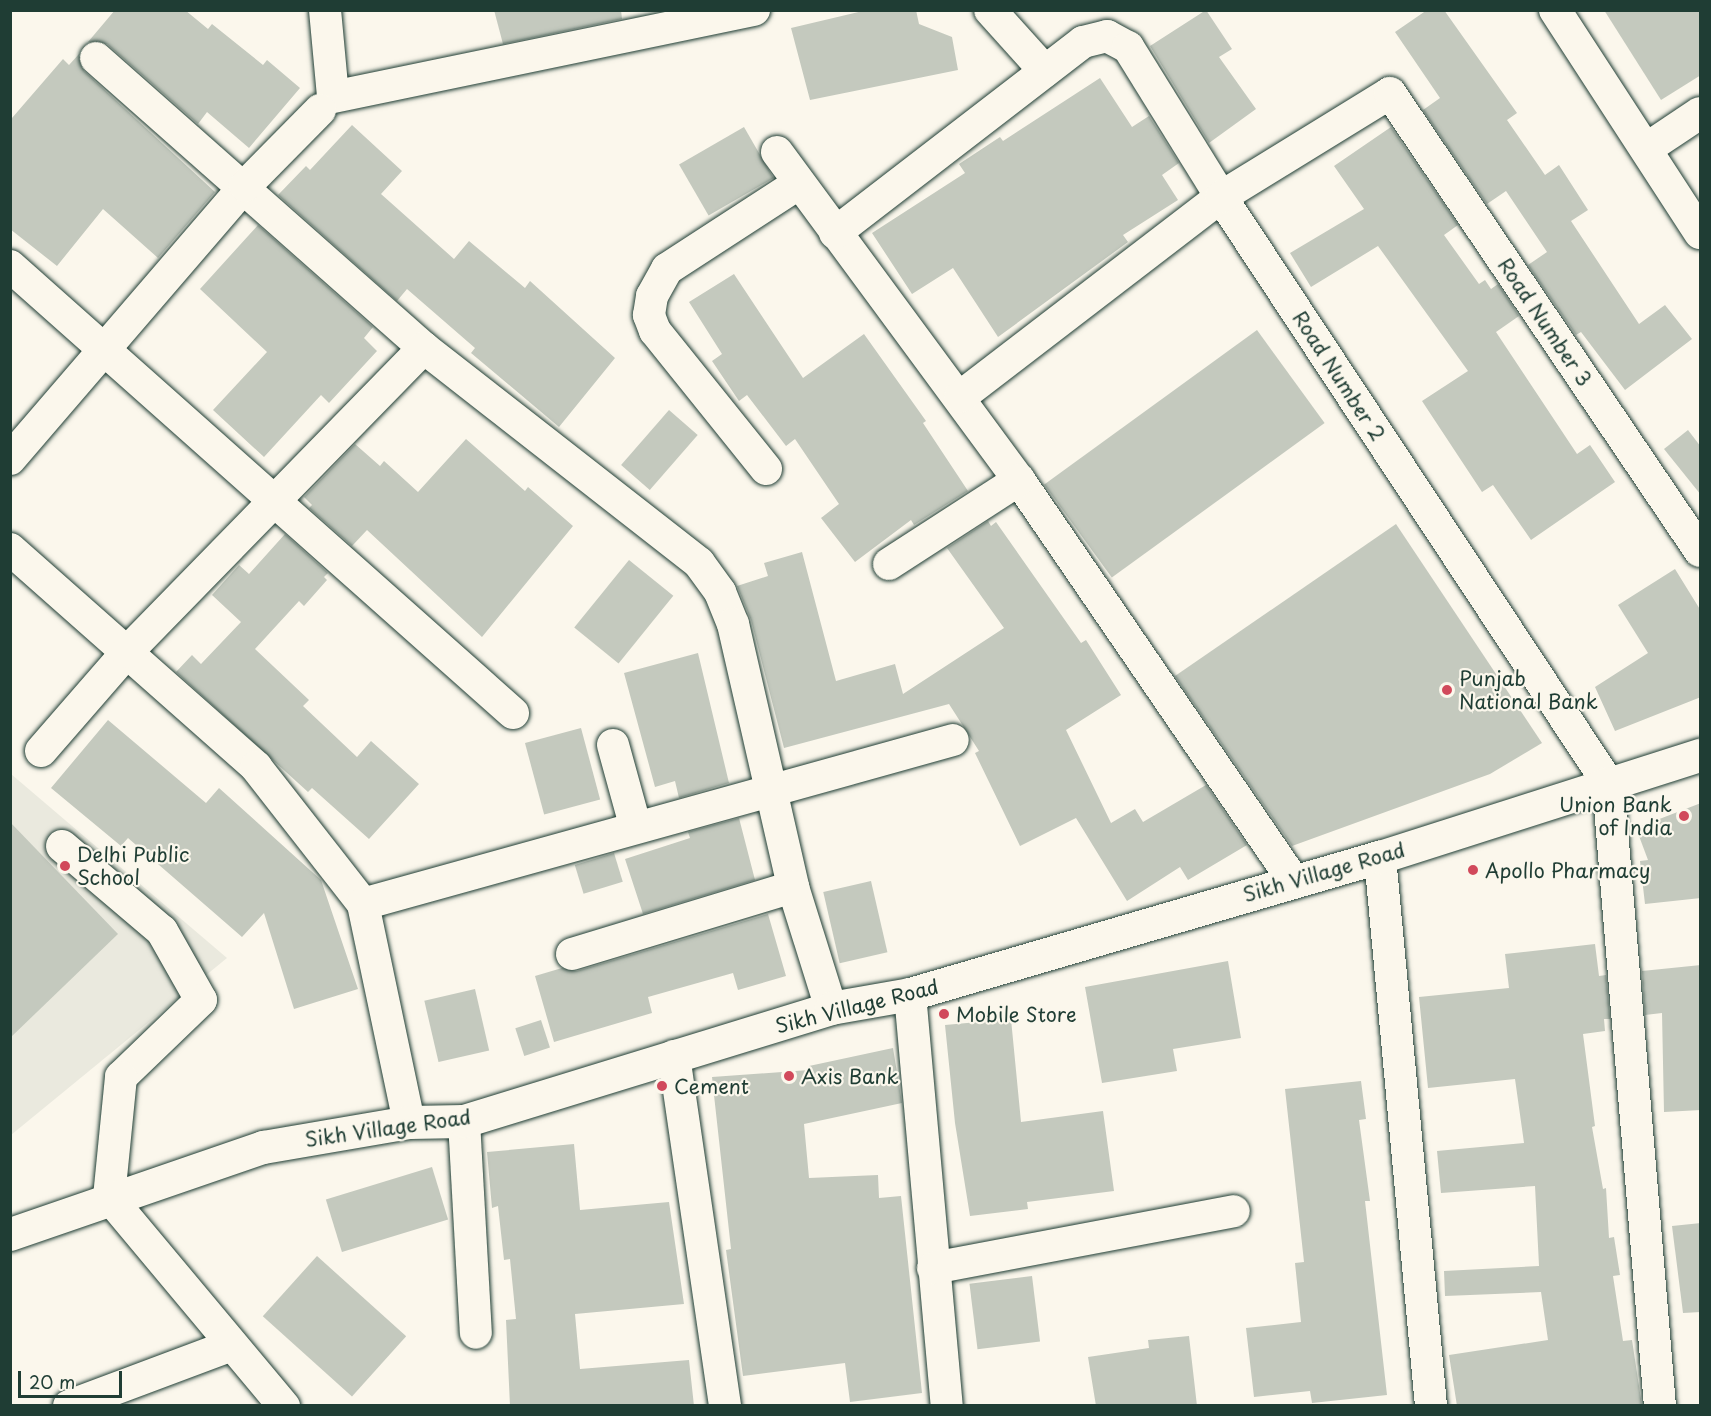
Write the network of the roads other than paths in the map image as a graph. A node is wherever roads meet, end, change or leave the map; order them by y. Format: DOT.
graph roads {
  1 [pos="325,10"];
  2 [pos="754,10"];
  3 [pos="990,10"];
  4 [pos="1555,10"];
  5 [pos="96,58"];
  6 [pos="1045,71"];
  7 [pos="320,110"];
  8 [pos="1701,113"];
  9 [pos="1646,149"];
  10 [pos="777,152"];
  11 [pos="798,184"];
  12 [pos="245,186"];
  13 [pos="1221,197"];
  14 [pos="836,233"];
  15 [pos="1701,233"];
  16 [pos="10,266"];
  17 [pos="424,348"];
  18 [pos="106,349"];
  19 [pos="960,397"];
  20 [pos="10,459"];
  21 [pos="766,469"];
  22 [pos="1019,480"];
  23 [pos="276,499"];
  24 [pos="10,549"];
  25 [pos="1701,550"];
  26 [pos="889,564"];
  27 [pos="127,652"];
  28 [pos="513,713"];
  29 [pos="953,740"];
  30 [pos="613,745"];
  31 [pos="41,751"];
  32 [pos="1701,755"];
  33 [pos="1608,783"];
  34 [pos="770,791"];
  35 [pos="635,825"];
  36 [pos="62,846"];
  37 [pos="1380,857"];
  38 [pos="1293,880"];
  39 [pos="793,886"];
  40 [pos="363,904"];
  41 [pos="572,954"];
  42 [pos="910,994"];
  43 [pos="831,1008"];
  44 [pos="674,1056"];
  45 [pos="464,1120"];
  46 [pos="410,1122"];
  47 [pos="109,1197"];
  48 [pos="1234,1211"];
  49 [pos="10,1234"];
  50 [pos="933,1268"];
  51 [pos="476,1333"];
  52 [pos="232,1345"];
  53 [pos="69,1406"];
  54 [pos="284,1406"];
  55 [pos="725,1406"];
  56 [pos="947,1406"];
  57 [pos="1431,1406"];
  58 [pos="1660,1406"];
  1 -- 2 [label="street"];
  3 -- 6 [label="street"];
  4 -- 9 [label="street"];
  5 -- 12 [label="street"];
  6 -- 13 [label="street, Road Number 2"];
  6 -- 14 [label="street, Road Number 2"];
  7 -- 12 [label="street"];
  8 -- 9 [label="street"];
  9 -- 15 [label="street"];
  10 -- 11 [label="street"];
  11 -- 14 [label="street"];
  11 -- 21 [label="street"];
  12 -- 17 [label="street"];
  12 -- 18 [label="street"];
  13 -- 19 [label="street"];
  13 -- 25 [label="street, Road Number 3"];
  13 -- 33 [label="street, Road Number 2"];
  14 -- 19 [label="street"];
  16 -- 18 [label="street"];
  17 -- 23 [label="street"];
  17 -- 34 [label="street"];
  18 -- 20 [label="street"];
  18 -- 23 [label="street"];
  19 -- 22 [label="street"];
  22 -- 26 [label="street"];
  22 -- 38 [label="street"];
  23 -- 27 [label="street"];
  23 -- 28 [label="street"];
  24 -- 27 [label="street"];
  27 -- 31 [label="street"];
  27 -- 40 [label="street"];
  29 -- 34 [label="street"];
  30 -- 35 [label="street"];
  32 -- 33 [label="main road, Sikh Village Road"];
  33 -- 37 [label="main road, Sikh Village Road"];
  33 -- 58 [label="street"];
  34 -- 35 [label="street"];
  34 -- 39 [label="street"];
  35 -- 40 [label="street"];
  36 -- 47 [label="street"];
  37 -- 38 [label="main road, Sikh Village Road"];
  37 -- 57 [label="street"];
  38 -- 42 [label="main road, Sikh Village Road"];
  39 -- 41 [label="street"];
  39 -- 43 [label="street"];
  40 -- 46 [label="street"];
  42 -- 43 [label="main road, Sikh Village Road"];
  42 -- 50 [label="street"];
  43 -- 44 [label="main road, Sikh Village Road"];
  44 -- 45 [label="main road, Sikh Village Road"];
  44 -- 55 [label="street"];
  45 -- 46 [label="main road, Sikh Village Road"];
  45 -- 51 [label="street"];
  46 -- 47 [label="main road, Sikh Village Road"];
  47 -- 49 [label="main road, Sikh Village Road"];
  47 -- 52 [label="street"];
  48 -- 50 [label="street"];
  50 -- 56 [label="street"];
  52 -- 53 [label="street"];
  52 -- 54 [label="street"];
}
